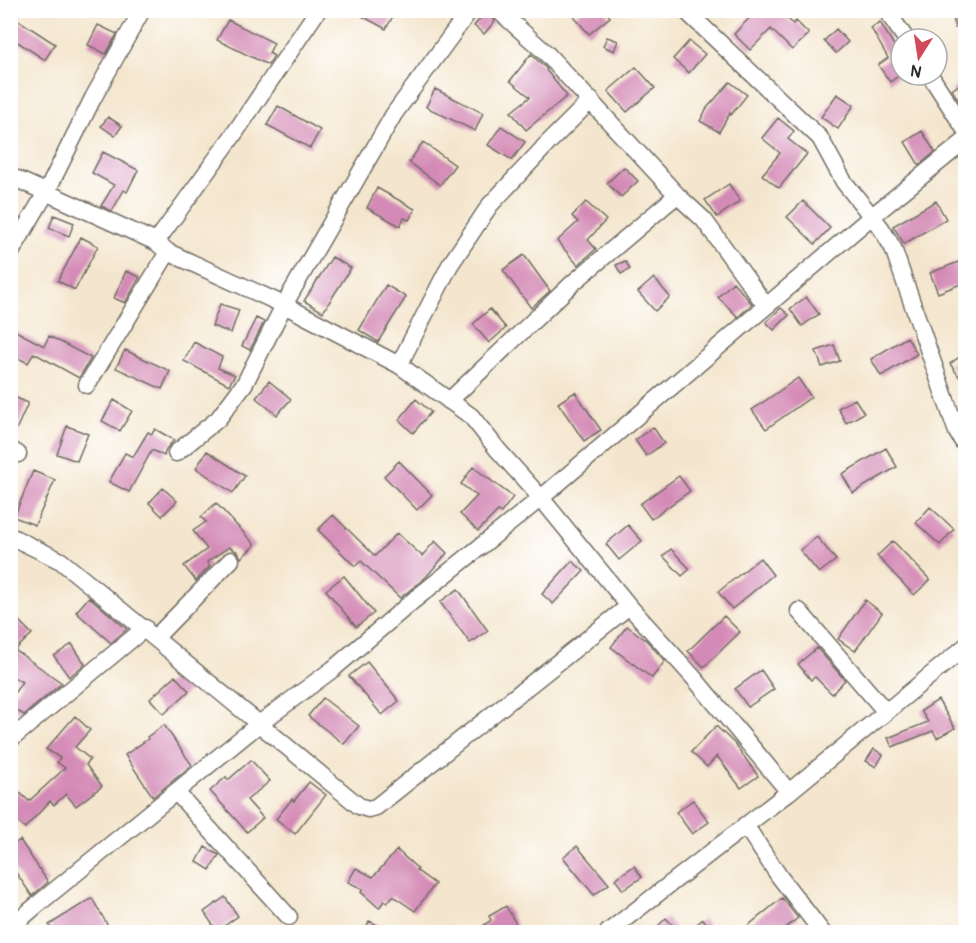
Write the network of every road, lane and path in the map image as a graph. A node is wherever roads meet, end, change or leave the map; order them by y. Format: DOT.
graph roads {
  1 [pos="142,10"];
  2 [pos="318,10"];
  3 [pos="470,10"];
  4 [pos="498,10"];
  5 [pos="685,10"];
  6 [pos="886,10"];
  7 [pos="898,27"];
  8 [pos="938,87"];
  9 [pos="591,100"];
  10 [pos="966,131"];
  11 [pos="550,140"];
  12 [pos="966,140"];
  13 [pos="10,176"];
  14 [pos="510,180"];
  15 [pos="47,191"];
  16 [pos="677,195"];
  17 [pos="872,217"];
  18 [pos="162,247"];
  19 [pos="10,254"];
  20 [pos="284,305"];
  21 [pos="766,306"];
  22 [pos="399,365"];
  23 [pos="87,386"];
  24 [pos="449,401"];
  25 [pos="966,447"];
  26 [pos="176,453"];
  27 [pos="541,498"];
  28 [pos="10,536"];
  29 [pos="231,560"];
  30 [pos="629,606"];
  31 [pos="799,611"];
  32 [pos="151,632"];
  33 [pos="966,646"];
  34 [pos="886,712"];
  35 [pos="260,724"];
  36 [pos="10,740"];
  37 [pos="176,792"];
  38 [pos="789,792"];
  39 [pos="745,825"];
  40 [pos="289,917"];
  41 [pos="10,928"];
  42 [pos="608,933"];
  43 [pos="822,933"];
  1 -- 15 [label="street"];
  2 -- 18 [label="street"];
  3 -- 20 [label="street"];
  4 -- 9 [label="street"];
  5 -- 17 [label="street"];
  6 -- 7 [label="street"];
  8 -- 10 [label="street"];
  9 -- 11 [label="street"];
  9 -- 16 [label="street"];
  11 -- 14 [label="street"];
  11 -- 22 [label="street"];
  12 -- 17 [label="street"];
  13 -- 15 [label="street"];
  15 -- 18 [label="street"];
  15 -- 19 [label="street"];
  16 -- 21 [label="street"];
  16 -- 24 [label="street"];
  17 -- 21 [label="street"];
  17 -- 25 [label="street"];
  18 -- 20 [label="street"];
  18 -- 23 [label="street"];
  20 -- 22 [label="street"];
  20 -- 26 [label="street"];
  21 -- 27 [label="street"];
  22 -- 24 [label="street"];
  24 -- 27 [label="street"];
  27 -- 30 [label="street"];
  27 -- 35 [label="street"];
  28 -- 32 [label="street"];
  29 -- 32 [label="street"];
  30 -- 35 [label="street"];
  30 -- 38 [label="street"];
  31 -- 34 [label="street"];
  32 -- 35 [label="street"];
  32 -- 36 [label="street"];
  33 -- 34 [label="street"];
  34 -- 38 [label="street"];
  35 -- 37 [label="street"];
  37 -- 40 [label="street"];
  37 -- 41 [label="street"];
  38 -- 39 [label="street"];
  39 -- 42 [label="street"];
  39 -- 43 [label="street"];
}
